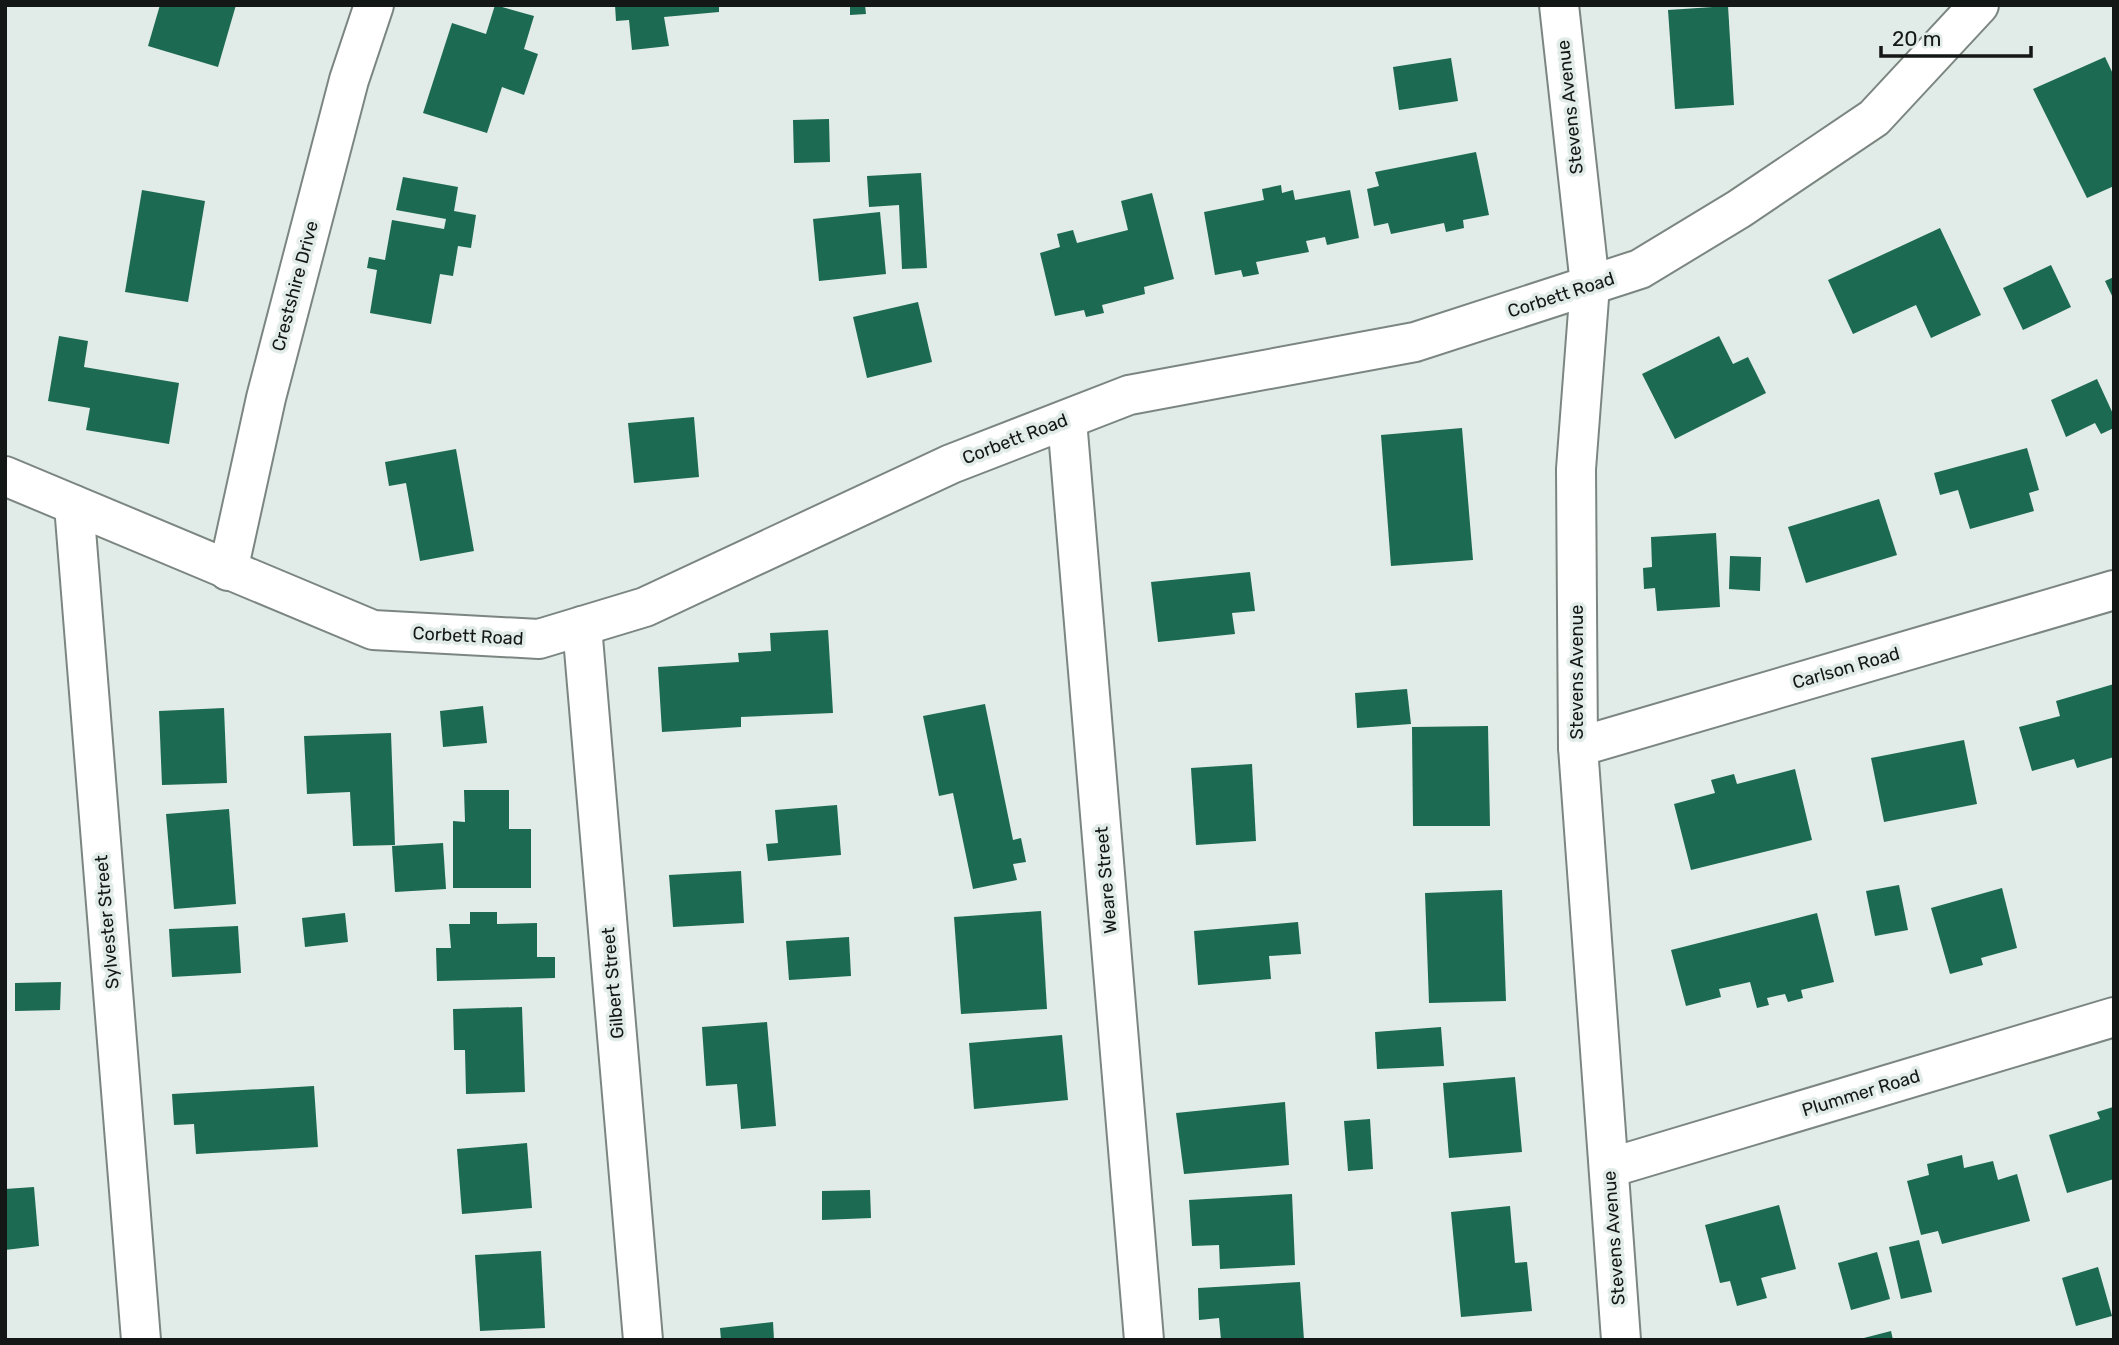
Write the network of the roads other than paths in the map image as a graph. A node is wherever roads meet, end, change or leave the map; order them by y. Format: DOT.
graph roads {
  1 [pos="374,5"];
  2 [pos="1559,5"];
  3 [pos="1979,5"];
  4 [pos="1590,285"];
  5 [pos="1067,419"];
  6 [pos="5,476"];
  7 [pos="74,505"];
  8 [pos="228,571"];
  9 [pos="2114,590"];
  10 [pos="582,626"];
  11 [pos="1578,747"];
  12 [pos="2114,1017"];
  13 [pos="1609,1168"];
  14 [pos="141,1340"];
  15 [pos="643,1340"];
  16 [pos="1144,1340"];
  17 [pos="1621,1340"];
  1 -- 8 [label="street, Crestshire Drive"];
  2 -- 4 [label="street, Stevens Avenue"];
  3 -- 4 [label="street, Corbett Road"];
  4 -- 5 [label="street, Corbett Road"];
  4 -- 11 [label="street, Stevens Avenue"];
  5 -- 10 [label="street, Corbett Road"];
  5 -- 16 [label="street, Weare Street"];
  6 -- 7 [label="street, Corbett Road"];
  7 -- 8 [label="street, Corbett Road"];
  7 -- 14 [label="street, Sylvester Street"];
  8 -- 10 [label="street, Corbett Road"];
  9 -- 11 [label="street, Carlson Road"];
  10 -- 15 [label="street, Gilbert Street"];
  11 -- 13 [label="street, Stevens Avenue"];
  12 -- 13 [label="street, Plummer Road"];
  13 -- 17 [label="street, Stevens Avenue"];
}
